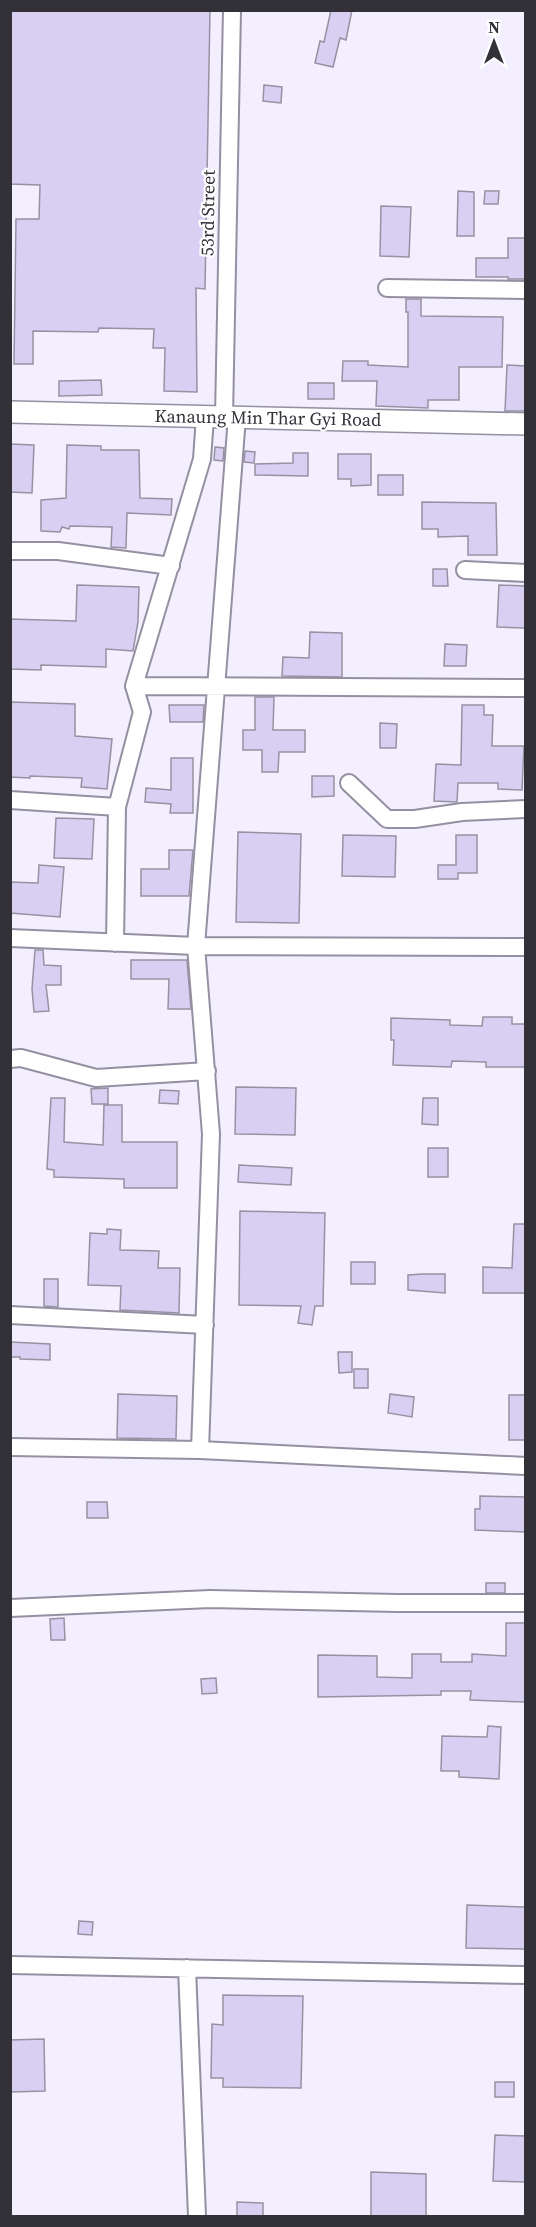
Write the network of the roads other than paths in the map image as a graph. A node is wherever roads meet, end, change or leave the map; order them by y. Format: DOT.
graph roads {
  1 [pos="232,10"];
  2 [pos="387,288"];
  3 [pos="525,290"];
  4 [pos="10,412"];
  5 [pos="222,417"];
  6 [pos="525,424"];
  7 [pos="10,551"];
  8 [pos="171,566"];
  9 [pos="465,570"];
  10 [pos="525,573"];
  11 [pos="134,686"];
  12 [pos="216,686"];
  13 [pos="525,688"];
  14 [pos="349,783"];
  15 [pos="10,800"];
  16 [pos="117,807"];
  17 [pos="525,809"];
  18 [pos="10,938"];
  19 [pos="116,943"];
  20 [pos="196,946"];
  21 [pos="525,947"];
  22 [pos="10,1059"];
  23 [pos="207,1071"];
  24 [pos="10,1315"];
  25 [pos="205,1325"];
  26 [pos="10,1447"];
  27 [pos="200,1450"];
  28 [pos="525,1466"];
  29 [pos="525,1603"];
  30 [pos="10,1608"];
  31 [pos="10,1965"];
  32 [pos="188,1968"];
  33 [pos="525,1975"];
  34 [pos="197,2217"];
  1 -- 5 [label="street, 53rd Street"];
  2 -- 3 [label="street"];
  4 -- 5 [label="street, Kanaung Min Thar Gyi Road"];
  5 -- 6 [label="street, Kanaung Min Thar Gyi Road"];
  5 -- 8 [label="street"];
  5 -- 12 [label="street"];
  7 -- 8 [label="street"];
  8 -- 11 [label="street"];
  9 -- 10 [label="street"];
  11 -- 12 [label="street"];
  11 -- 16 [label="street"];
  12 -- 13 [label="street"];
  12 -- 20 [label="street"];
  14 -- 17 [label="street"];
  15 -- 16 [label="street"];
  16 -- 19 [label="street"];
  18 -- 19 [label="street"];
  19 -- 20 [label="street"];
  20 -- 21 [label="street"];
  20 -- 23 [label="street"];
  22 -- 23 [label="street"];
  23 -- 25 [label="street"];
  24 -- 25 [label="street"];
  25 -- 27 [label="street"];
  26 -- 27 [label="street"];
  27 -- 28 [label="street"];
  29 -- 30 [label="street"];
  31 -- 32 [label="street"];
  32 -- 33 [label="street"];
  32 -- 34 [label="street"];
}
